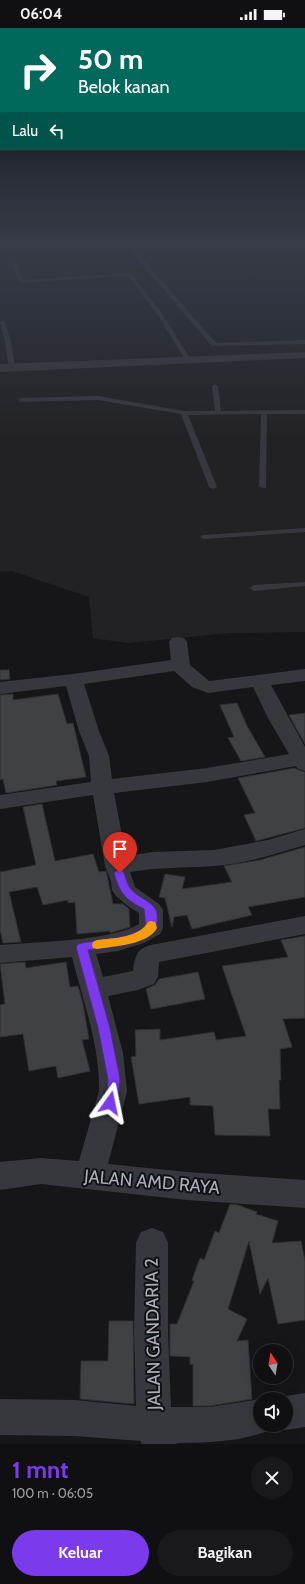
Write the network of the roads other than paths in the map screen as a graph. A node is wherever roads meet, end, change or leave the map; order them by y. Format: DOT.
graph roads {
  1 [pos="155,308"];
  2 [pos="181,308"];
  3 [pos="2,323"];
  4 [pos="305,342"];
  5 [pos="224,352"];
  6 [pos="305,355"];
  7 [pos="188,360"];
  8 [pos="6,368"];
  9 [pos="215,386"];
  10 [pos="21,400"];
  11 [pos="305,412"];
  12 [pos="184,413"];
  13 [pos="218,413"];
  14 [pos="264,413"];
  15 [pos="263,486"];
  16 [pos="213,487"];
  17 [pos="305,530"];
  18 [pos="204,537"];
  19 [pos="305,584"];
  20 [pos="254,588"];
  21 [pos="178,642"];
  22 [pos="181,666"];
  23 [pos="305,675"];
  24 [pos="73,680"];
  25 [pos="259,680"];
  26 [pos="0,688"];
  27 [pos="303,761"];
  28 [pos="102,787"];
  29 [pos="0,802"];
  30 [pos="305,837"];
  31 [pos="116,866"];
  32 [pos="305,925"];
  33 [pos="82,947"];
  34 [pos="0,954"];
  35 [pos="92,989"];
  36 [pos="0,1176"];
  37 [pos="90,1177"];
  38 [pos="305,1194"];
  39 [pos="152,1243"];
  40 [pos="305,1410"];
  41 [pos="293,1412"];
  42 [pos="0,1417"];
  43 [pos="253,1418"];
  44 [pos="156,1434"];
  1 -- 7 [label="lane"];
  2 -- 5 [label="lane"];
  3 -- 8 [label="lane"];
  4 -- 5 [label="lane"];
  5 -- 6 [label="street"];
  5 -- 7 [label="street"];
  7 -- 8 [label="street"];
  9 -- 13 [label="lane"];
  10 -- 12 [label="lane"];
  11 -- 14 [label="lane"];
  12 -- 13 [label="lane"];
  12 -- 16 [label="lane"];
  13 -- 14 [label="lane"];
  14 -- 15 [label="lane"];
  17 -- 18 [label="lane"];
  19 -- 20 [label="lane"];
  21 -- 22 [label="street"];
  22 -- 24 [label="street"];
  22 -- 25 [label="street"];
  23 -- 25 [label="street"];
  24 -- 26 [label="street"];
  24 -- 28 [label="street"];
  25 -- 27 [label="street"];
  27 -- 28 [label="street"];
  28 -- 29 [label="street"];
  28 -- 31 [label="street"];
  30 -- 31 [label="street"];
  31 -- 33 [label="street"];
  32 -- 35 [label="street"];
  33 -- 34 [label="street"];
  33 -- 35 [label="street"];
  35 -- 37 [label="street"];
  36 -- 37 [label="street, JALAN AMD RAYA"];
  37 -- 38 [label="street, JALAN AMD RAYA"];
  39 -- 44 [label="street, JALAN GANDARIA 2"];
  40 -- 41 [label="street"];
  42 -- 44 [label="street"];
  43 -- 44 [label="street"];
}
